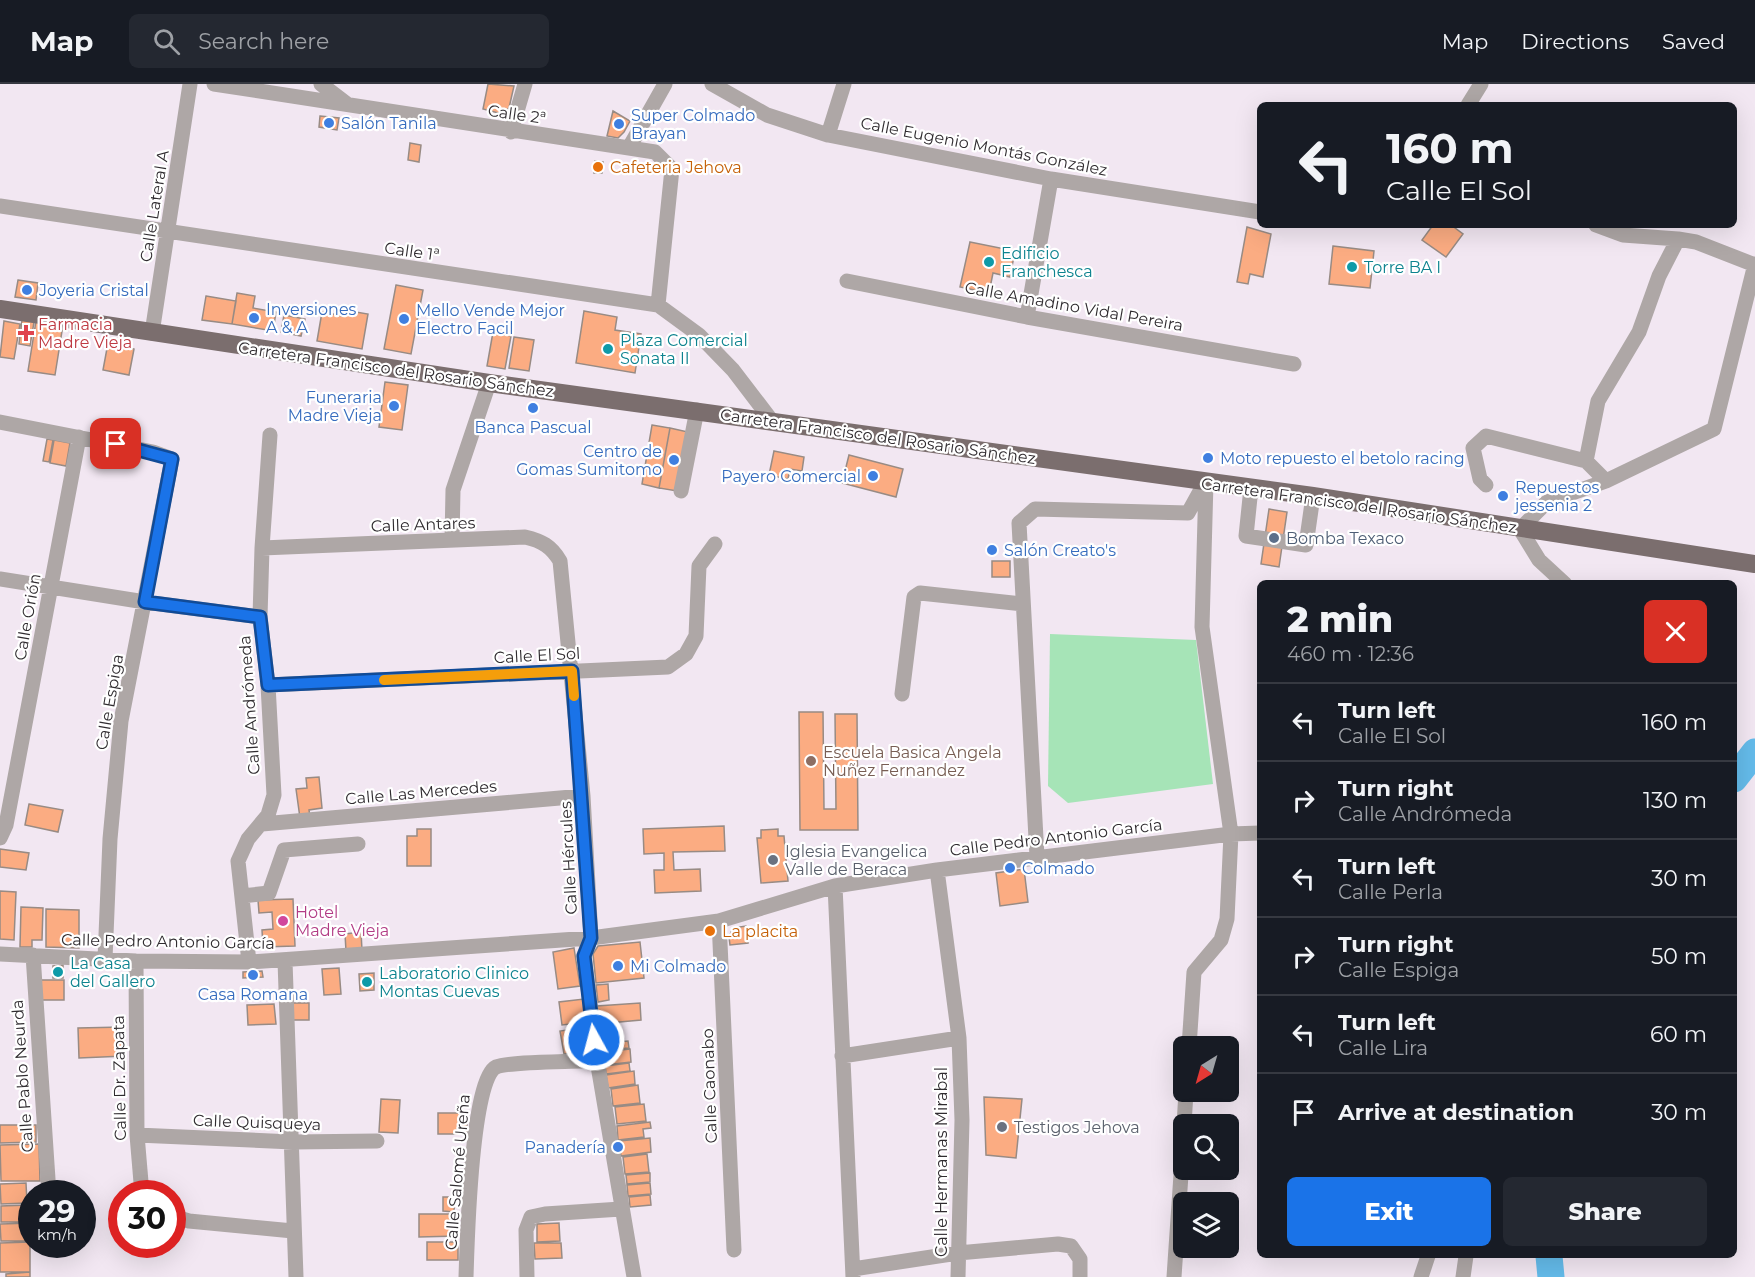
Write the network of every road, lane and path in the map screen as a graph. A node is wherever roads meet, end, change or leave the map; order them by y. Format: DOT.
graph roads {
  1 [pos="190,84"];
  2 [pos="214,84"];
  3 [pos="321,84"];
  4 [pos="525,84"];
  5 [pos="665,84"];
  6 [pos="712,84"];
  7 [pos="844,84"];
  8 [pos="1480,84"];
  9 [pos="1470,102"];
  10 [pos="348,105"];
  11 [pos="511,132"];
  12 [pos="828,135"];
  13 [pos="630,146"];
  14 [pos="1051,179"];
  15 [pos="0,206"];
  16 [pos="1257,212"];
  17 [pos="1604,228"];
  18 [pos="169,232"];
  19 [pos="1678,239"];
  20 [pos="1755,264"];
  21 [pos="847,281"];
  22 [pos="658,305"];
  23 [pos="0,309"];
  24 [pos="1028,317"];
  25 [pos="152,333"];
  26 [pos="1294,364"];
  27 [pos="489,383"];
  28 [pos="696,411"];
  29 [pos="772,421"];
  30 [pos="0,422"];
  31 [pos="270,435"];
  32 [pos="79,437"];
  33 [pos="1586,461"];
  34 [pos="1606,481"];
  35 [pos="1206,482"];
  36 [pos="1486,485"];
  37 [pos="1251,488"];
  38 [pos="681,491"];
  39 [pos="1313,496"];
  40 [pos="1520,528"];
  41 [pos="452,540"];
  42 [pos="716,544"];
  43 [pos="262,548"];
  44 [pos="1755,564"];
  45 [pos="563,577"];
  46 [pos="0,579"];
  47 [pos="1561,580"];
  48 [pos="51,586"];
  49 [pos="145,602"];
  50 [pos="1023,603"];
  51 [pos="260,617"];
  52 [pos="572,671"];
  53 [pos="268,685"];
  54 [pos="902,694"];
  55 [pos="583,796"];
  56 [pos="262,824"];
  57 [pos="1257,833"];
  58 [pos="1230,834"];
  59 [pos="0,838"];
  60 [pos="358,844"];
  61 [pos="1037,858"];
  62 [pos="937,870"];
  63 [pos="836,886"];
  64 [pos="242,896"];
  65 [pos="719,921"];
  66 [pos="591,938"];
  67 [pos="0,954"];
  68 [pos="33,956"];
  69 [pos="105,959"];
  70 [pos="136,961"];
  71 [pos="285,961"];
  72 [pos="249,962"];
  73 [pos="1190,1036"];
  74 [pos="959,1038"];
  75 [pos="842,1056"];
  76 [pos="597,1060"];
  77 [pos="137,1135"];
  78 [pos="377,1141"];
  79 [pos="293,1142"];
  80 [pos="48,1180"];
  81 [pos="141,1180"];
  82 [pos="1181,1180"];
  83 [pos="621,1209"];
  84 [pos="186,1220"];
  85 [pos="293,1231"];
  86 [pos="734,1250"];
  87 [pos="958,1253"];
  88 [pos="1427,1258"];
  89 [pos="1466,1258"];
  90 [pos="853,1273"];
  91 [pos="296,1277"];
  92 [pos="466,1277"];
  93 [pos="527,1277"];
  94 [pos="634,1277"];
  95 [pos="958,1277"];
  96 [pos="1080,1277"];
  97 [pos="1174,1277"];
  98 [pos="1421,1277"];
  99 [pos="1462,1277"];
  1 -- 18 [label="street, Calle Lateral A"];
  2 -- 10 [label="street, Calle 2ª"];
  3 -- 10 [label="street"];
  4 -- 11 [label="street"];
  5 -- 13 [label="street"];
  6 -- 12 [label="street, Calle Eugenio Montás González"];
  7 -- 12 [label="street"];
  8 -- 9 [label="street"];
  10 -- 11 [label="street, Calle 2ª"];
  11 -- 13 [label="street, Calle 2ª"];
  12 -- 14 [label="street, Calle Eugenio Montás González"];
  13 -- 22 [label="street, Calle 2ª"];
  14 -- 16 [label="street, Calle Eugenio Montás González"];
  14 -- 24 [label="street"];
  15 -- 18 [label="street, Calle 1ª"];
  17 -- 19 [label="street"];
  18 -- 22 [label="street, Calle 1ª"];
  18 -- 25 [label="street, Calle Lateral A"];
  19 -- 20 [label="street"];
  19 -- 33 [label="street"];
  20 -- 34 [label="street"];
  21 -- 24 [label="street, Calle Amadino Vidal Pereira"];
  22 -- 29 [label="street, Calle 1ª"];
  23 -- 25 [label="main road, Carretera Francisco del Rosario Sánchez"];
  24 -- 26 [label="street, Calle Amadino Vidal Pereira"];
  25 -- 27 [label="main road, Carretera Francisco del Rosario Sánchez"];
  27 -- 28 [label="main road, Carretera Francisco del Rosario Sánchez"];
  27 -- 41 [label="street"];
  28 -- 29 [label="main road, Carretera Francisco del Rosario Sánchez"];
  28 -- 38 [label="street"];
  29 -- 35 [label="main road, Carretera Francisco del Rosario Sánchez"];
  30 -- 32 [label="street"];
  31 -- 43 [label="street, Calle Andrómeda"];
  32 -- 48 [label="street, Calle Orión"];
  32 -- 49 [label="street, Calle Espiga"];
  33 -- 34 [label="street"];
  33 -- 36 [label="street"];
  34 -- 40 [label="street"];
  35 -- 37 [label="main road, Carretera Francisco del Rosario Sánchez"];
  35 -- 50 [label="street"];
  35 -- 58 [label="street"];
  37 -- 39 [label="main road, Carretera Francisco del Rosario Sánchez"];
  37 -- 39 [label="street"];
  39 -- 40 [label="main road, Carretera Francisco del Rosario Sánchez"];
  40 -- 44 [label="main road, Carretera Francisco del Rosario Sánchez"];
  40 -- 47 [label="street"];
  41 -- 43 [label="street, Calle Antares"];
  41 -- 45 [label="street, Calle Antares"];
  42 -- 52 [label="street, Calle El Sol"];
  43 -- 51 [label="street, Calle Andrómeda"];
  45 -- 52 [label="street, Calle Hércules"];
  46 -- 48 [label="street"];
  48 -- 49 [label="street"];
  48 -- 59 [label="street, Calle Orión"];
  49 -- 51 [label="street"];
  49 -- 69 [label="street, Calle Espiga"];
  50 -- 54 [label="street"];
  50 -- 61 [label="street"];
  51 -- 53 [label="street, Calle Andrómeda"];
  52 -- 53 [label="street, Calle El Sol"];
  52 -- 55 [label="street, Calle Hércules"];
  53 -- 56 [label="street, Calle Andrómeda"];
  55 -- 56 [label="street, Calle Las Mercedes"];
  55 -- 66 [label="street, Calle Hércules"];
  56 -- 64 [label="street, Calle Andrómeda"];
  57 -- 58 [label="street, Calle Pedro Antonio García"];
  58 -- 61 [label="street, Calle Pedro Antonio García"];
  58 -- 73 [label="street"];
  60 -- 64 [label="street"];
  61 -- 62 [label="street, Calle Pedro Antonio García"];
  62 -- 63 [label="street, Calle Pedro Antonio García"];
  62 -- 74 [label="street, Calle Hermanas Mirabal"];
  63 -- 65 [label="street, Calle Pedro Antonio García"];
  63 -- 75 [label="street"];
  64 -- 72 [label="street, Calle Andrómeda"];
  65 -- 66 [label="street, Calle Pedro Antonio García"];
  65 -- 86 [label="street, Calle Caonabo"];
  66 -- 71 [label="street, Calle Pedro Antonio García"];
  66 -- 76 [label="street, Calle Hércules"];
  67 -- 68 [label="street, Calle Pedro Antonio García"];
  68 -- 69 [label="street, Calle Pedro Antonio García"];
  68 -- 80 [label="street, Calle Pablo Neurda"];
  69 -- 70 [label="street, Calle Pedro Antonio García"];
  70 -- 72 [label="street, Calle Pedro Antonio García"];
  70 -- 77 [label="street, Calle Dr. Zapata"];
  71 -- 72 [label="street, Calle Pedro Antonio García"];
  71 -- 79 [label="street"];
  74 -- 75 [label="street"];
  74 -- 87 [label="street, Calle Hermanas Mirabal"];
  75 -- 90 [label="street"];
  76 -- 83 [label="street, Calle Hércules"];
  76 -- 92 [label="street, Calle Salomé Ureña"];
  77 -- 79 [label="street, Calle Quisqueya"];
  77 -- 81 [label="street, Calle Dr. Zapata"];
  78 -- 79 [label="street, Calle Quisqueya"];
  79 -- 85 [label="street"];
  82 -- 97 [label="street"];
  83 -- 93 [label="street"];
  83 -- 94 [label="street, Calle Hércules"];
  84 -- 85 [label="street"];
  85 -- 91 [label="street"];
  87 -- 90 [label="street"];
  87 -- 95 [label="street, Calle Hermanas Mirabal"];
  87 -- 96 [label="street"];
  88 -- 98 [label="street"];
  89 -- 99 [label="street"];
}
